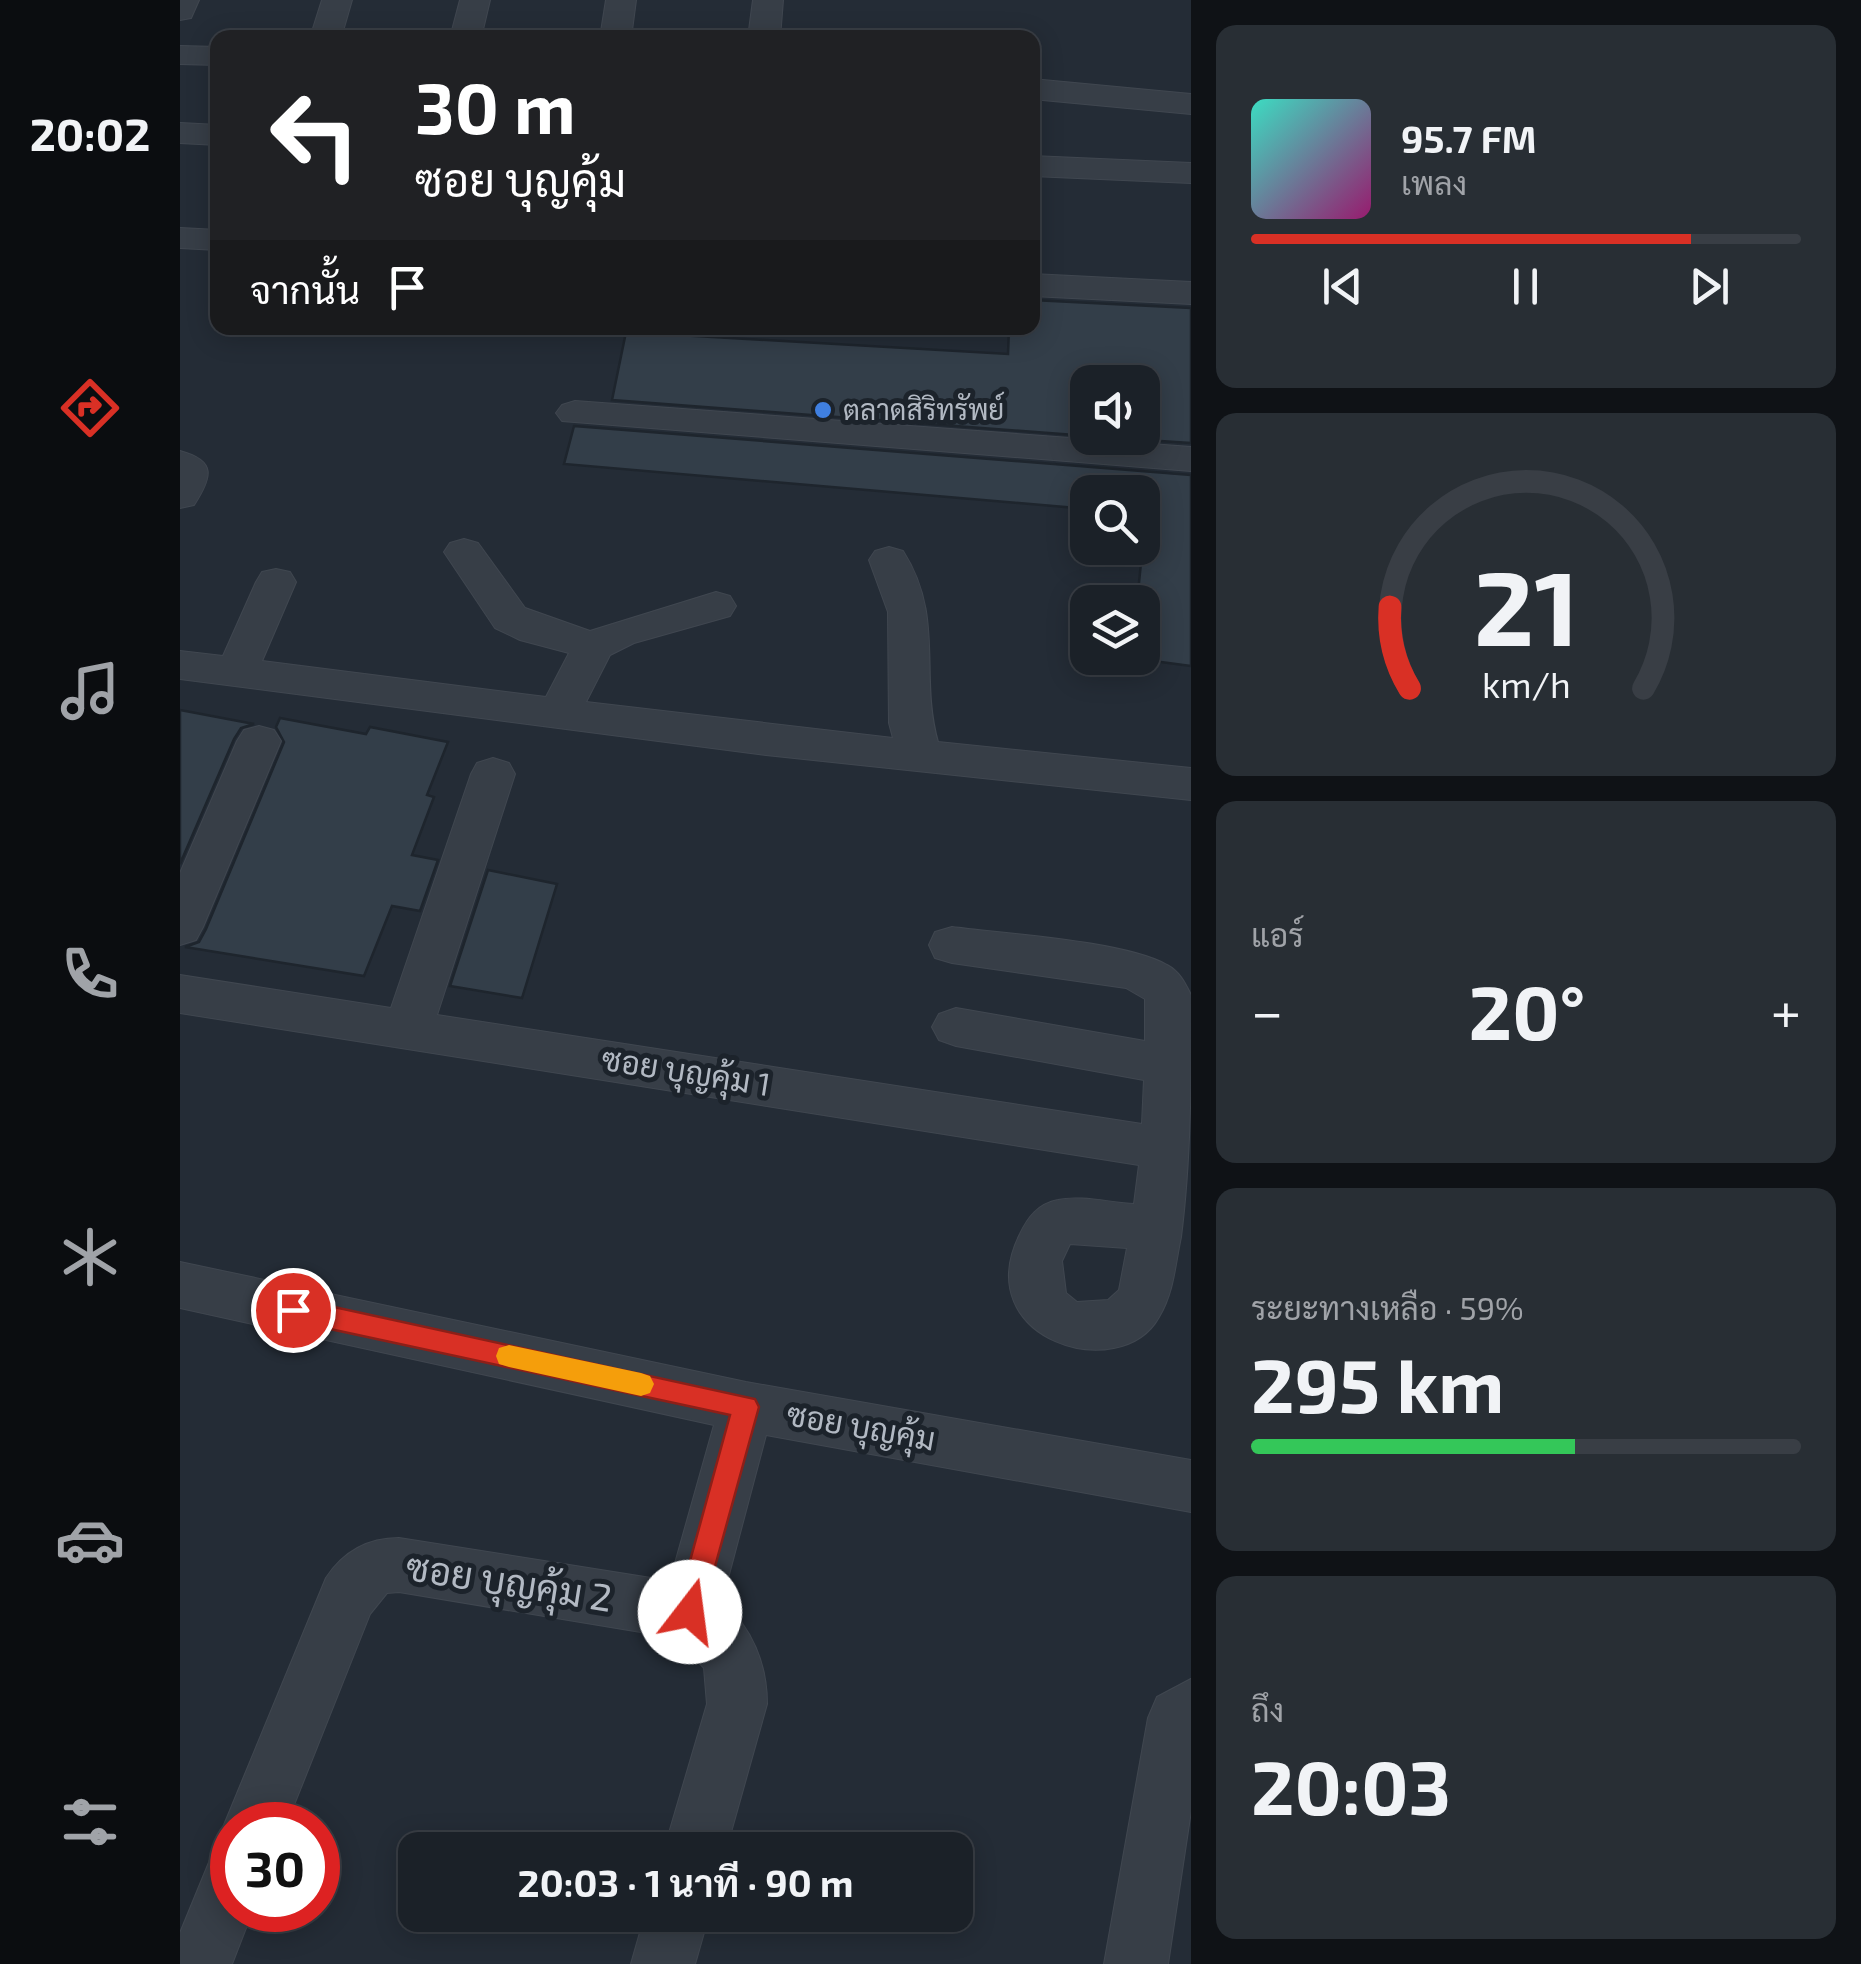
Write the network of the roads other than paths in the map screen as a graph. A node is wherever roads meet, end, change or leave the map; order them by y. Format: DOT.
graph roads {
  1 [pos="184,0"];
  2 [pos="337,0"];
  3 [pos="476,0"];
  4 [pos="621,0"];
  5 [pos="768,0"];
  6 [pos="180,11"];
  7 [pos="328,30"];
  8 [pos="467,30"];
  9 [pos="616,30"];
  10 [pos="765,30"];
  11 [pos="180,55"];
  12 [pos="210,56"];
  13 [pos="1040,90"];
  14 [pos="1191,90"];
  15 [pos="1152,98"];
  16 [pos="1191,104"];
  17 [pos="180,134"];
  18 [pos="210,135"];
  19 [pos="1040,166"];
  20 [pos="1191,173"];
  21 [pos="180,238"];
  22 [pos="210,240"];
  23 [pos="1040,284"];
  24 [pos="1191,293"];
  25 [pos="575,413"];
  26 [pos="1191,459"];
  27 [pos="180,463"];
  28 [pos="180,496"];
  29 [pos="464,552"];
  30 [pos="889,560"];
  31 [pos="276,582"];
  32 [pos="716,606"];
  33 [pos="594,646"];
  34 [pos="180,665"];
  35 [pos="237,672"];
  36 [pos="558,714"];
  37 [pos="258,741"];
  38 [pos="920,756"];
  39 [pos="493,774"];
  40 [pos="1191,784"];
  41 [pos="180,928"];
  42 [pos="952,945"];
  43 [pos="180,994"];
  44 [pos="956,1027"];
  45 [pos="408,1030"];
  46 [pos="1170,1065"];
  47 [pos="1180,1150"];
  48 [pos="1157,1228"];
  49 [pos="180,1285"];
  50 [pos="746,1407"];
  51 [pos="1191,1486"];
  52 [pos="690,1612"];
  53 [pos="1191,1708"];
  54 [pos="265,1802"];
  55 [pos="700,1832"];
  56 [pos="212,1932"];
  57 [pos="672,1932"];
  58 [pos="200,1964"];
  59 [pos="663,1964"];
  60 [pos="1136,1964"];
  1 -- 6 [label="street"];
  2 -- 7 [label="street"];
  3 -- 8 [label="street"];
  4 -- 9 [label="street"];
  5 -- 10 [label="street"];
  11 -- 12 [label="street"];
  13 -- 15 [label="street"];
  14 -- 15 [label="street"];
  15 -- 16 [label="street"];
  17 -- 18 [label="street"];
  19 -- 20 [label="street"];
  21 -- 22 [label="street"];
  23 -- 24 [label="street"];
  25 -- 26 [label="street"];
  27 -- 28 [label="street"];
  29 -- 33 [label="street"];
  30 -- 38 [label="street"];
  31 -- 35 [label="street"];
  32 -- 33 [label="street"];
  33 -- 36 [label="street"];
  34 -- 35 [label="street"];
  35 -- 36 [label="street"];
  36 -- 38 [label="street"];
  37 -- 41 [label="street"];
  38 -- 40 [label="street"];
  39 -- 45 [label="street"];
  42 -- 46 [label="street"];
  43 -- 45 [label="street, ซอย บุญคุ้ม 1"];
  44 -- 46 [label="street"];
  45 -- 47 [label="street, ซอย บุญคุ้ม 1"];
  46 -- 47 [label="street"];
  47 -- 48 [label="street"];
  49 -- 50 [label="street, ซอย บุญคุ้ม"];
  50 -- 51 [label="street, ซอย บุญคุ้ม"];
  50 -- 52 [label="street"];
  52 -- 54 [label="street, ซอย บุญคุ้ม 2"];
  52 -- 55 [label="street"];
  53 -- 60 [label="street"];
  56 -- 58 [label="street"];
  57 -- 59 [label="street"];
}
